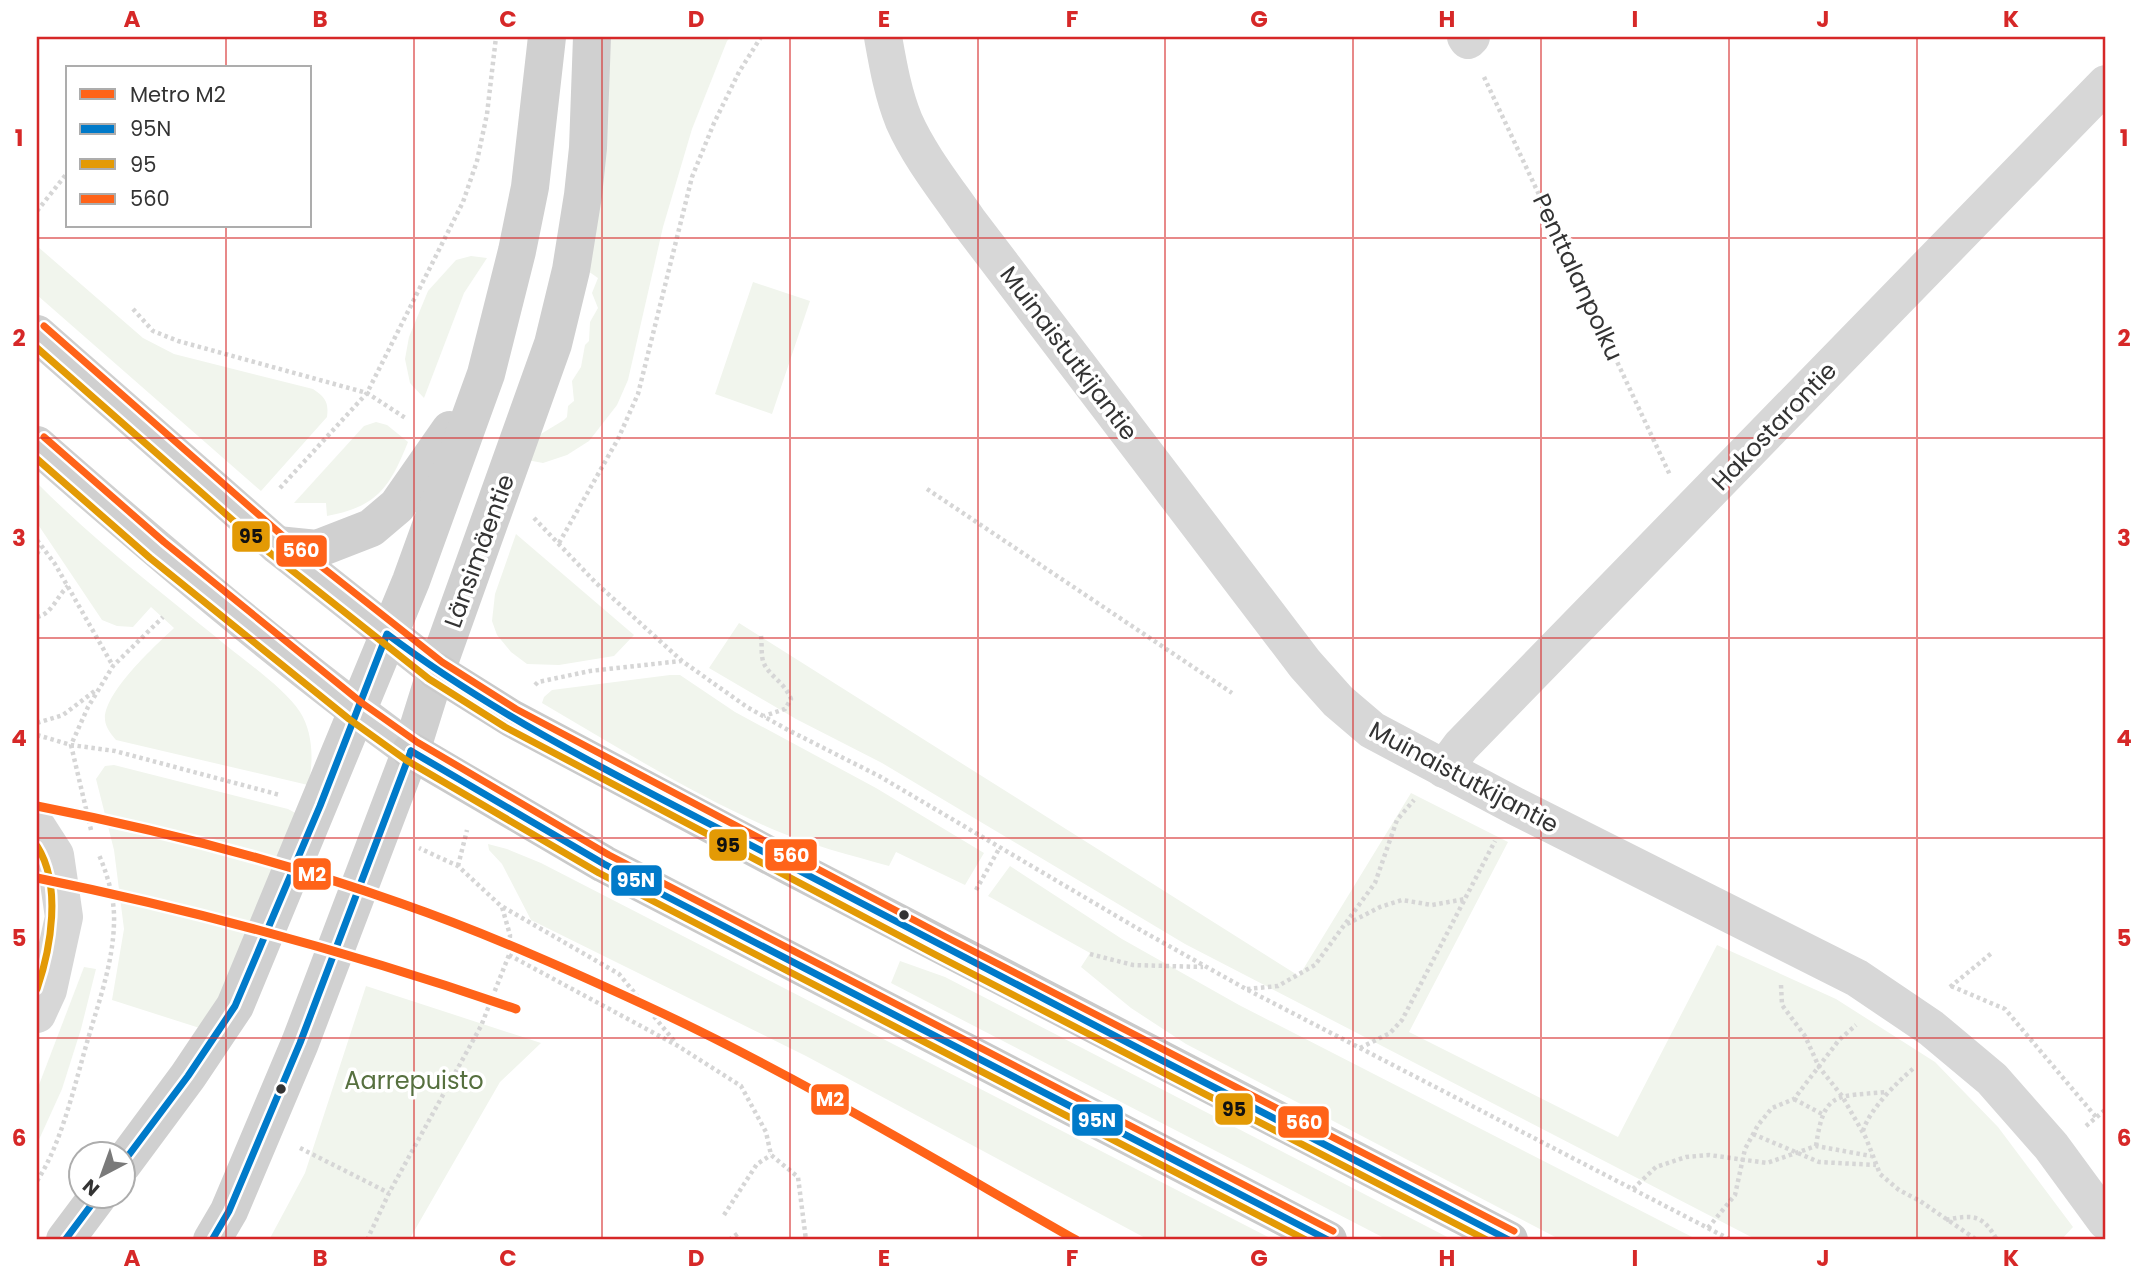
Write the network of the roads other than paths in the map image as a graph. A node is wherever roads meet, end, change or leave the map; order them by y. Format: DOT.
graph roads {
  1 [pos="547,37"];
  2 [pos="592,37"];
  3 [pos="883,37"];
  4 [pos="2106,84"];
  5 [pos="37,334"];
  6 [pos="486,374"];
  7 [pos="37,445"];
  8 [pos="277,545"];
  9 [pos="387,634"];
  10 [pos="436,671"];
  11 [pos="356,711"];
  12 [pos="411,751"];
  13 [pos="1444,769"];
  14 [pos="37,827"];
  15 [pos="37,1014"];
  16 [pos="136,1146"];
  17 [pos="88,1210"];
  18 [pos="2106,1221"];
  19 [pos="65,1240"];
  20 [pos="212,1240"];
  21 [pos="1328,1240"];
  22 [pos="1509,1240"];
  1 -- 6 [label="main road"];
  2 -- 10 [label="main road, Länsimäentie"];
  3 -- 13 [label="street, Muinaistutkijantie"];
  4 -- 13 [label="street, Hakostarontie"];
  5 -- 8 [label="main road"];
  6 -- 8 [label="main road"];
  6 -- 9 [label="main road"];
  7 -- 11 [label="main road"];
  8 -- 9 [label="main road"];
  9 -- 10 [label="main road"];
  9 -- 11 [label="main road"];
  10 -- 12 [label="main road, Länsimäentie"];
  10 -- 22 [label="main road"];
  11 -- 12 [label="main road"];
  11 -- 16 [label="main road"];
  12 -- 20 [label="main road, Länsimäentie"];
  12 -- 21 [label="main road"];
  13 -- 18 [label="street, Muinaistutkijantie"];
  14 -- 15 [label="street"];
  17 -- 19 [label="main road"];
}
